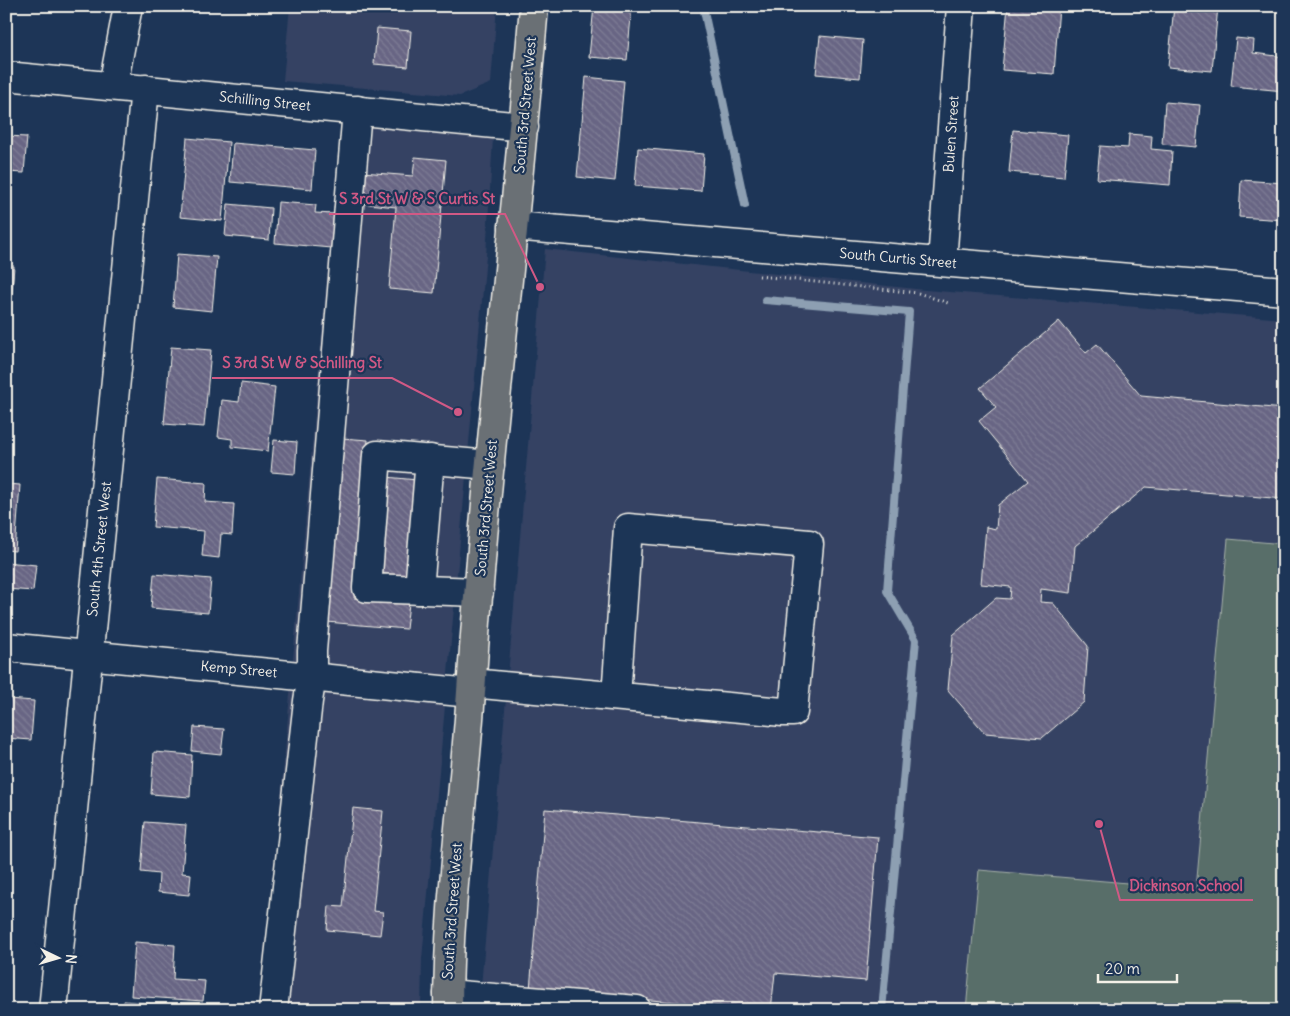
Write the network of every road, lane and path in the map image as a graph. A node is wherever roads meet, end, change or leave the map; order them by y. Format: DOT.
graph roads {
  1 [pos="128,6"];
  2 [pos="534,6"];
  3 [pos="961,6"];
  4 [pos="6,76"];
  5 [pos="113,86"];
  6 [pos="145,89"];
  7 [pos="357,110"];
  8 [pos="524,127"];
  9 [pos="513,226"];
  10 [pos="942,262"];
  11 [pos="754,276"];
  12 [pos="1284,290"];
  13 [pos="951,304"];
  14 [pos="430,459"];
  15 [pos="490,465"];
  16 [pos="419,590"];
  17 [pos="479,592"];
  18 [pos="6,647"];
  19 [pos="88,654"];
  20 [pos="312,676"];
  21 [pos="471,688"];
  22 [pos="616,696"];
  23 [pos="448,1002"];
  24 [pos="54,1010"];
  25 [pos="273,1010"];
  26 [pos="637,1010"];
  1 -- 5 [label="street"];
  2 -- 8 [label="main road, South 3rd Street West"];
  3 -- 10 [label="street, Bulen Street"];
  4 -- 5 [label="street, Schilling Street"];
  5 -- 6 [label="street, Schilling Street"];
  6 -- 7 [label="street, Schilling Street"];
  6 -- 19 [label="street, South 4th Street West"];
  7 -- 8 [label="street, Schilling Street"];
  7 -- 20 [label="street"];
  8 -- 9 [label="main road, South 3rd Street West"];
  9 -- 10 [label="street, South Curtis Street"];
  9 -- 15 [label="main road, South 3rd Street West"];
  10 -- 12 [label="street, South Curtis Street"];
  11 -- 13 [label="path"];
  14 -- 15 [label="street"];
  14 -- 16 [label="street"];
  14 -- 16 [label="street"];
  15 -- 17 [label="main road, South 3rd Street West"];
  16 -- 17 [label="street"];
  17 -- 21 [label="main road, South 3rd Street West"];
  18 -- 19 [label="street, Kemp Street"];
  19 -- 20 [label="street, Kemp Street"];
  19 -- 24 [label="street, South 4th Street West"];
  20 -- 21 [label="street, Kemp Street"];
  20 -- 25 [label="street"];
  21 -- 22 [label="street, Kemp Street"];
  21 -- 23 [label="main road, South 3rd Street West"];
  22 -- 22 [label="street, Kemp Street"];
  23 -- 26 [label="street"];
}
